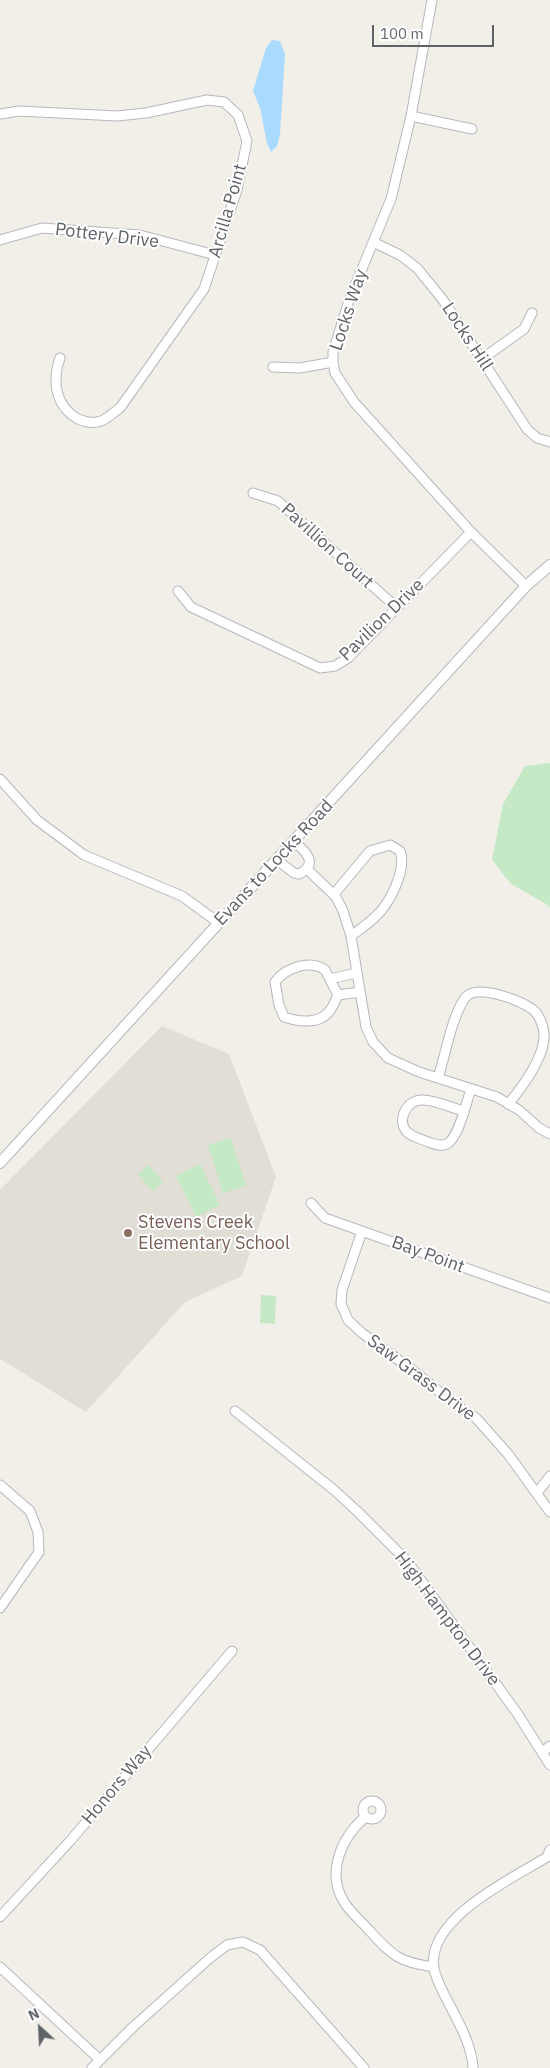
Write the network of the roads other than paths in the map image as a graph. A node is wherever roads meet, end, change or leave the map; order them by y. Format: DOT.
graph roads {
  1 [pos="432,0"];
  2 [pos="0,114"];
  3 [pos="411,116"];
  4 [pos="472,129"];
  5 [pos="0,240"];
  6 [pos="373,242"];
  7 [pos="215,255"];
  8 [pos="532,313"];
  9 [pos="60,358"];
  10 [pos="482,359"];
  11 [pos="333,362"];
  12 [pos="273,367"];
  13 [pos="550,442"];
  14 [pos="253,493"];
  15 [pos="471,532"];
  16 [pos="550,565"];
  17 [pos="526,586"];
  18 [pos="178,590"];
  19 [pos="396,608"];
  20 [pos="0,779"];
  21 [pos="294,842"];
  22 [pos="277,860"];
  23 [pos="307,869"];
  24 [pos="334,894"];
  25 [pos="219,923"];
  26 [pos="351,936"];
  27 [pos="356,973"];
  28 [pos="330,979"];
  29 [pos="360,992"];
  30 [pos="338,995"];
  31 [pos="438,1078"];
  32 [pos="471,1089"];
  33 [pos="508,1104"];
  34 [pos="464,1111"];
  35 [pos="550,1134"];
  36 [pos="0,1162"];
  37 [pos="311,1203"];
  38 [pos="362,1230"];
  39 [pos="550,1298"];
  40 [pos="234,1411"];
  41 [pos="550,1476"];
  42 [pos="0,1486"];
  43 [pos="537,1493"];
  44 [pos="550,1512"];
  45 [pos="0,1608"];
  46 [pos="232,1651"];
  47 [pos="550,1746"];
  48 [pos="542,1752"];
  49 [pos="550,1765"];
  50 [pos="365,1817"];
  51 [pos="549,1855"];
  52 [pos="0,1917"];
  53 [pos="0,1967"];
  54 [pos="434,1967"];
  55 [pos="99,2059"];
  56 [pos="92,2068"];
  57 [pos="364,2068"];
  58 [pos="473,2068"];
  1 -- 3 [label="street, Locks Way"];
  2 -- 7 [label="street, Arcilla Point"];
  3 -- 4 [label="street"];
  3 -- 6 [label="street, Locks Way"];
  5 -- 7 [label="street, Pottery Drive"];
  6 -- 10 [label="street, Locks Hill"];
  6 -- 11 [label="street, Locks Way"];
  7 -- 9 [label="street, Arcilla Point"];
  8 -- 10 [label="street"];
  10 -- 13 [label="street, Locks Hill"];
  11 -- 12 [label="street"];
  11 -- 15 [label="street, Locks Way"];
  14 -- 19 [label="street, Pavillion Court"];
  15 -- 17 [label="street, Locks Way"];
  15 -- 19 [label="street, Pavilion Drive"];
  16 -- 17 [label="street, Evans to Locks Road"];
  17 -- 21 [label="street, Evans to Locks Road"];
  18 -- 19 [label="street, Pavilion Drive"];
  20 -- 25 [label="street"];
  21 -- 22 [label="street, Evans to Locks Road"];
  21 -- 23 [label="street"];
  22 -- 23 [label="street"];
  22 -- 25 [label="street, Evans to Locks Road"];
  23 -- 24 [label="street"];
  24 -- 26 [label="street"];
  24 -- 26 [label="street"];
  25 -- 36 [label="street, Evans to Locks Road"];
  26 -- 27 [label="street"];
  27 -- 28 [label="street"];
  27 -- 29 [label="street"];
  28 -- 30 [label="street"];
  28 -- 30 [label="street"];
  29 -- 30 [label="street"];
  29 -- 31 [label="street"];
  31 -- 32 [label="street"];
  31 -- 33 [label="street"];
  32 -- 33 [label="street"];
  32 -- 34 [label="street"];
  33 -- 35 [label="street"];
  34 -- 34 [label="street"];
  37 -- 38 [label="street, Bay Point"];
  38 -- 39 [label="street, Bay Point"];
  38 -- 43 [label="street, Saw Grass Drive"];
  40 -- 48 [label="street, High Hampton Drive"];
  41 -- 43 [label="street"];
  42 -- 45 [label="street"];
  43 -- 44 [label="street, Saw Grass Drive"];
  46 -- 52 [label="street, Honors Way"];
  47 -- 48 [label="street"];
  48 -- 49 [label="street, High Hampton Drive"];
  50 -- 54 [label="street"];
  51 -- 54 [label="street"];
  53 -- 55 [label="street"];
  54 -- 58 [label="street"];
  55 -- 56 [label="street"];
  55 -- 57 [label="street"];
}
